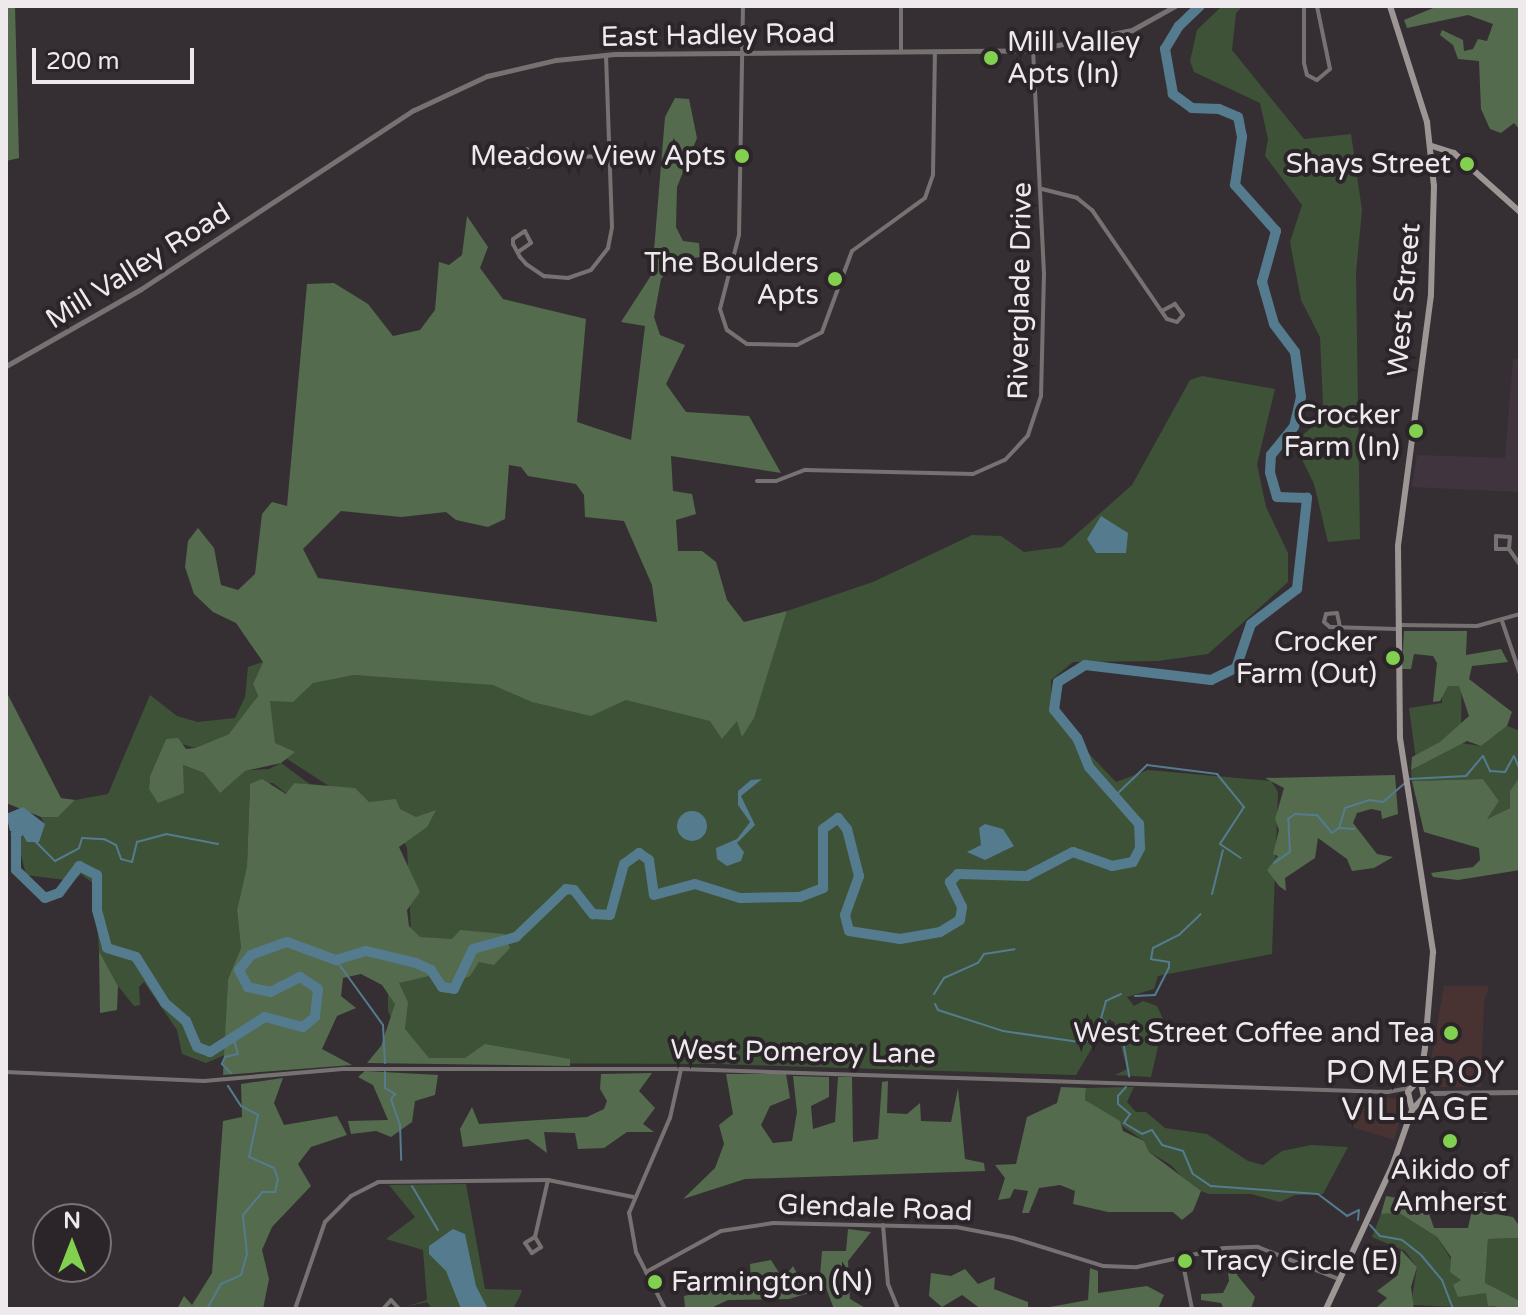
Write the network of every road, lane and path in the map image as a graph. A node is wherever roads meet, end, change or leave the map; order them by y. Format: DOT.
graph roads {
  1 [pos="743,6"];
  2 [pos="901,6"];
  3 [pos="1175,6"];
  4 [pos="1304,6"];
  5 [pos="1317,6"];
  6 [pos="1390,6"];
  7 [pos="1033,50"];
  8 [pos="743,53"];
  9 [pos="901,54"];
  10 [pos="935,54"];
  11 [pos="606,55"];
  12 [pos="1432,146"];
  13 [pos="609,156"];
  14 [pos="536,158"];
  15 [pos="1042,189"];
  16 [pos="288,194"];
  17 [pos="1520,212"];
  18 [pos="518,252"];
  19 [pos="1162,311"];
  20 [pos="6,366"];
  21 [pos="757,481"];
  22 [pos="1509,549"];
  23 [pos="1520,565"];
  24 [pos="1520,614"];
  25 [pos="1502,621"];
  26 [pos="1340,627"];
  27 [pos="1397,627"];
  28 [pos="1520,674"];
  29 [pos="681,1069"];
  30 [pos="6,1072"];
  31 [pos="1420,1078"];
  32 [pos="1412,1086"];
  33 [pos="1424,1088"];
  34 [pos="1400,1092"];
  35 [pos="1520,1092"];
  36 [pos="1432,1093"];
  37 [pos="1410,1097"];
  38 [pos="1421,1100"];
  39 [pos="1412,1110"];
  40 [pos="548,1180"];
  41 [pos="633,1197"];
  42 [pos="883,1225"];
  43 [pos="535,1237"];
  44 [pos="1182,1259"];
  45 [pos="646,1272"];
  46 [pos="1341,1280"];
  47 [pos="295,1309"];
  48 [pos="383,1309"];
  49 [pos="399,1309"];
  50 [pos="665,1309"];
  51 [pos="898,1309"];
  52 [pos="1192,1309"];
  53 [pos="1326,1309"];
  1 -- 8 [label="street"];
  2 -- 9 [label="street"];
  3 -- 7 [label="street, East Hadley Road"];
  4 -- 5 [label="street"];
  6 -- 12 [label="main road, West Street"];
  7 -- 10 [label="street, East Hadley Road"];
  7 -- 15 [label="street, Riverglade Drive"];
  8 -- 9 [label="street, East Hadley Road"];
  8 -- 10 [label="street"];
  8 -- 11 [label="street, East Hadley Road"];
  9 -- 10 [label="street, East Hadley Road"];
  11 -- 13 [label="street"];
  11 -- 16 [label="street, East Hadley Road"];
  12 -- 17 [label="main road"];
  12 -- 27 [label="main road, West Street"];
  13 -- 14 [label="street"];
  13 -- 18 [label="street"];
  14 -- 14 [label="street"];
  15 -- 19 [label="street"];
  15 -- 21 [label="street, Riverglade Drive"];
  16 -- 20 [label="street, Mill Valley Road"];
  18 -- 18 [label="street"];
  19 -- 19 [label="street"];
  22 -- 22 [label="street"];
  22 -- 23 [label="street"];
  24 -- 25 [label="street"];
  25 -- 27 [label="street"];
  25 -- 28 [label="street"];
  26 -- 26 [label="street"];
  26 -- 27 [label="street"];
  27 -- 31 [label="main road, West Street"];
  29 -- 30 [label="street, West Pomeroy Lane"];
  29 -- 34 [label="street, West Pomeroy Lane"];
  29 -- 41 [label="street"];
  31 -- 32 [label="main road"];
  31 -- 33 [label="main road, West Street"];
  32 -- 33 [label="main road"];
  32 -- 34 [label="street, West Pomeroy Lane"];
  32 -- 37 [label="main road"];
  33 -- 36 [label="street"];
  33 -- 38 [label="main road, West Street"];
  34 -- 37 [label="street, West Pomeroy Lane"];
  35 -- 36 [label="street"];
  36 -- 38 [label="street"];
  37 -- 38 [label="main road"];
  37 -- 39 [label="main road"];
  38 -- 39 [label="main road"];
  39 -- 46 [label="main road"];
  40 -- 41 [label="street"];
  40 -- 43 [label="street"];
  40 -- 47 [label="street"];
  41 -- 45 [label="street"];
  42 -- 44 [label="street, Glendale Road"];
  42 -- 45 [label="street, Glendale Road"];
  42 -- 51 [label="street"];
  43 -- 43 [label="street"];
  44 -- 46 [label="street, Glendale Road"];
  44 -- 52 [label="street"];
  45 -- 50 [label="street"];
  46 -- 53 [label="main road"];
  48 -- 49 [label="street"];
}
